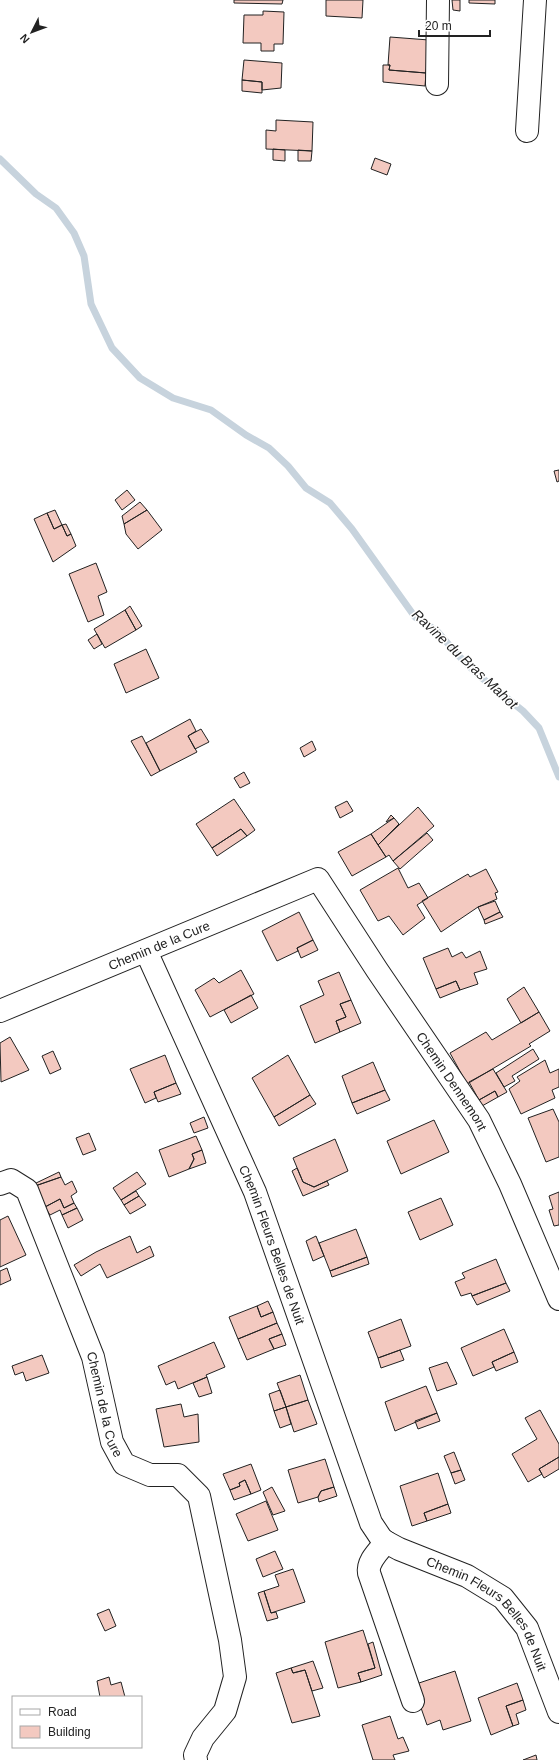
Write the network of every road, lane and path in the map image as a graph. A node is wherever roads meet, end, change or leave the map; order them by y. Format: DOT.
graph roads {
  1 [pos="438,0"];
  2 [pos="535,0"];
  3 [pos="437,84"];
  4 [pos="527,131"];
  5 [pos="318,879"];
  6 [pos="146,951"];
  7 [pos="0,1012"];
  8 [pos="0,1184"];
  9 [pos="559,1299"];
  10 [pos="386,1542"];
  11 [pos="413,1701"];
  12 [pos="559,1712"];
  13 [pos="196,1760"];
  1 -- 3 [label="street"];
  2 -- 4 [label="street"];
  5 -- 6 [label="street, Chemin de la Cure"];
  5 -- 9 [label="street, Chemin Dennemont"];
  6 -- 7 [label="street, Chemin de la Cure"];
  6 -- 10 [label="street, Chemin Fleurs Belles de Nuit"];
  8 -- 13 [label="street, Chemin de la Cure"];
  10 -- 11 [label="street"];
  10 -- 12 [label="street, Chemin Fleurs Belles de Nuit"];
}
